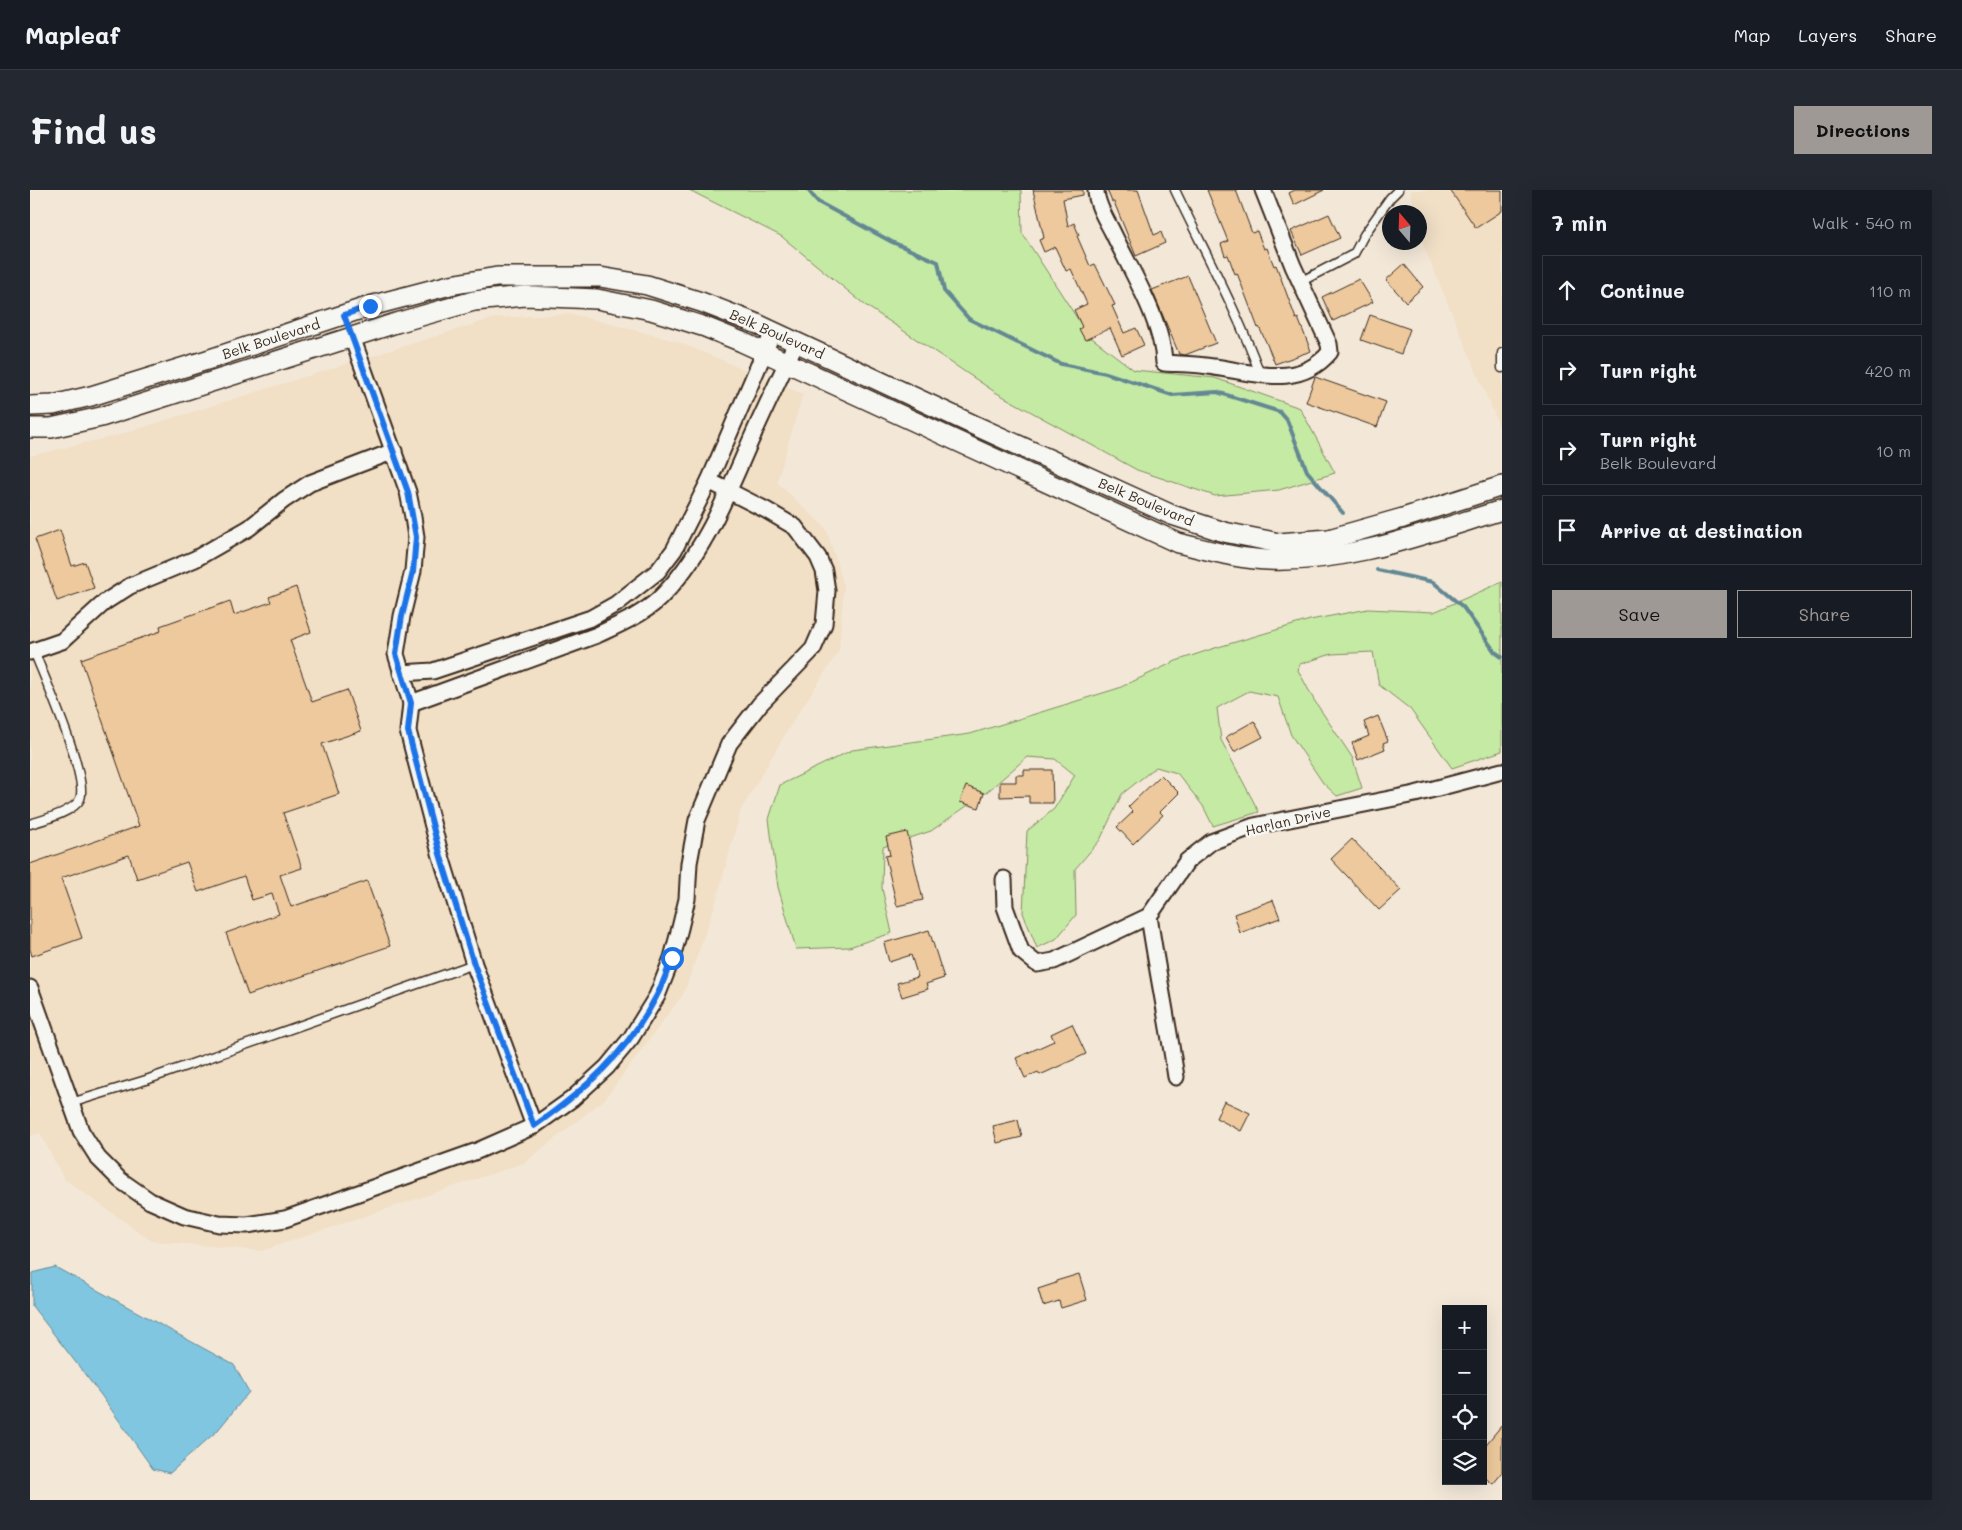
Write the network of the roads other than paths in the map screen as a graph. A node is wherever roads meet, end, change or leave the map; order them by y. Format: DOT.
graph roads {
  1 [pos="1096,190"];
  2 [pos="1175,190"];
  3 [pos="1263,190"];
  4 [pos="1398,190"];
  5 [pos="1300,282"];
  6 [pos="348,326"];
  7 [pos="773,332"];
  8 [pos="796,342"];
  9 [pos="764,352"];
  10 [pos="1502,353"];
  11 [pos="787,363"];
  12 [pos="1502,368"];
  13 [pos="1260,375"];
  14 [pos="30,406"];
  15 [pos="30,428"];
  16 [pos="394,451"];
  17 [pos="709,481"];
  18 [pos="1502,486"];
  19 [pos="728,491"];
  20 [pos="1502,510"];
  21 [pos="32,651"];
  22 [pos="401,672"];
  23 [pos="411,703"];
  24 [pos="1502,771"];
  25 [pos="30,824"];
  26 [pos="1004,879"];
  27 [pos="1150,916"];
  28 [pos="474,964"];
  29 [pos="30,988"];
  30 [pos="1176,1077"];
  31 [pos="71,1103"];
  32 [pos="534,1126"];
  1 -- 13 [label="street"];
  2 -- 13 [label="lane"];
  3 -- 5 [label="street"];
  4 -- 5 [label="lane"];
  5 -- 13 [label="street"];
  6 -- 7 [label="street, Belk Boulevard"];
  6 -- 9 [label="street, Belk Boulevard"];
  6 -- 14 [label="street, Belk Boulevard"];
  6 -- 15 [label="street, Belk Boulevard"];
  6 -- 16 [label="street"];
  7 -- 8 [label="street, Belk Boulevard"];
  7 -- 9 [label="street"];
  8 -- 11 [label="street"];
  8 -- 18 [label="street, Belk Boulevard"];
  9 -- 11 [label="street, Belk Boulevard"];
  9 -- 17 [label="street"];
  10 -- 12 [label="lane"];
  11 -- 19 [label="street"];
  11 -- 20 [label="street, Belk Boulevard"];
  16 -- 21 [label="street"];
  16 -- 22 [label="street"];
  17 -- 19 [label="street"];
  17 -- 22 [label="street"];
  19 -- 23 [label="street"];
  19 -- 32 [label="street"];
  21 -- 25 [label="lane"];
  22 -- 23 [label="street"];
  23 -- 28 [label="street"];
  24 -- 27 [label="street, Harlan Drive"];
  26 -- 27 [label="street"];
  27 -- 30 [label="street"];
  28 -- 31 [label="lane"];
  28 -- 32 [label="street"];
  29 -- 31 [label="street"];
  31 -- 32 [label="street"];
}
